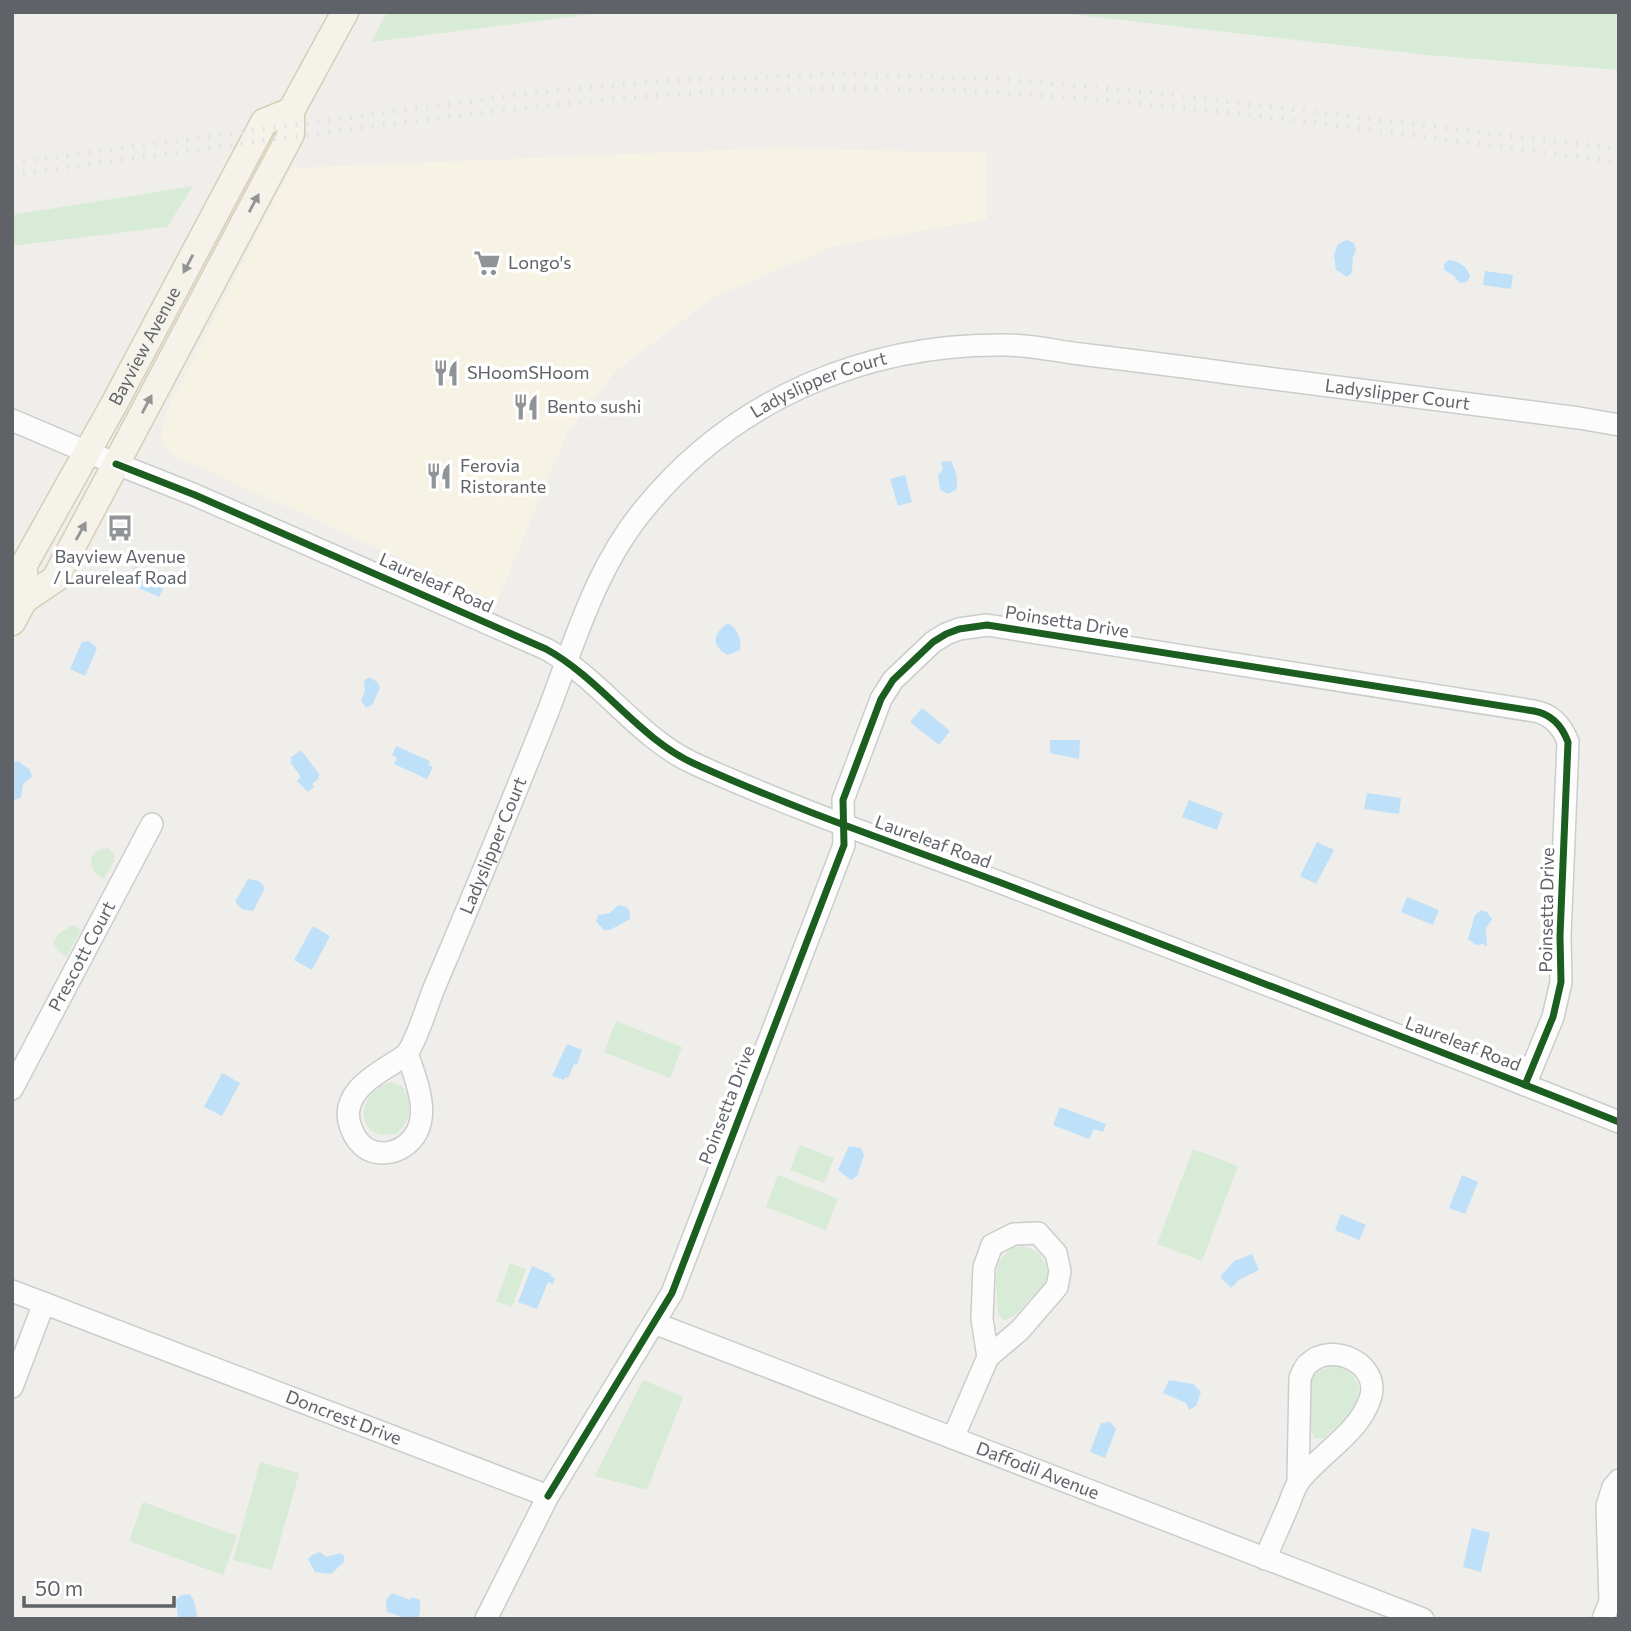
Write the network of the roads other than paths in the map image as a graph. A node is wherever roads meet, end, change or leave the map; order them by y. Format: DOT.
graph roads {
  1 [pos="345,12"];
  2 [pos="292,111"];
  3 [pos="12,419"];
  4 [pos="1619,425"];
  5 [pos="87,452"];
  6 [pos="116,464"];
  7 [pos="18,611"];
  8 [pos="567,660"];
  9 [pos="152,824"];
  10 [pos="844,825"];
  11 [pos="407,1053"];
  12 [pos="1525,1085"];
  13 [pos="12,1089"];
  14 [pos="1619,1122"];
  15 [pos="12,1291"];
  16 [pos="44,1303"];
  17 [pos="654,1323"];
  18 [pos="988,1357"];
  19 [pos="12,1387"];
  20 [pos="953,1438"];
  21 [pos="1619,1480"];
  22 [pos="1298,1481"];
  23 [pos="548,1496"];
  24 [pos="1265,1559"];
  25 [pos="1610,1605"];
  26 [pos="490,1618"];
  27 [pos="1423,1619"];
  1 -- 2 [label="main road, Bayview Avenue"];
  2 -- 5 [label="main road, Bayview Avenue, one-way"];
  6 -- 2 [label="main road, Bayview Avenue, one-way"];
  3 -- 5 [label="street, Laureleaf Road"];
  4 -- 8 [label="street, Ladyslipper Court"];
  5 -- 6 [label="street, Laureleaf Road"];
  5 -- 7 [label="main road, Bayview Avenue"];
  7 -- 6 [label="main road, Bayview Avenue, one-way"];
  6 -- 8 [label="street, Laureleaf Road"];
  8 -- 10 [label="street, Laureleaf Road"];
  8 -- 11 [label="street, Ladyslipper Court"];
  9 -- 13 [label="street, Prescott Court"];
  10 -- 12 [label="street, Laureleaf Road"];
  10 -- 12 [label="street, Poinsetta Drive"];
  10 -- 17 [label="street, Poinsetta Drive"];
  11 -- 11 [label="street"];
  12 -- 14 [label="street, Laureleaf Road"];
  15 -- 16 [label="street, Doncrest Drive"];
  16 -- 19 [label="street"];
  16 -- 23 [label="street, Doncrest Drive"];
  17 -- 20 [label="street, Daffodil Avenue"];
  17 -- 23 [label="street, Poinsetta Drive"];
  18 -- 18 [label="street"];
  18 -- 20 [label="street"];
  20 -- 24 [label="street, Daffodil Avenue"];
  21 -- 25 [label="street"];
  22 -- 22 [label="street"];
  22 -- 24 [label="street"];
  23 -- 26 [label="street"];
  24 -- 27 [label="street, Daffodil Avenue"];
}
